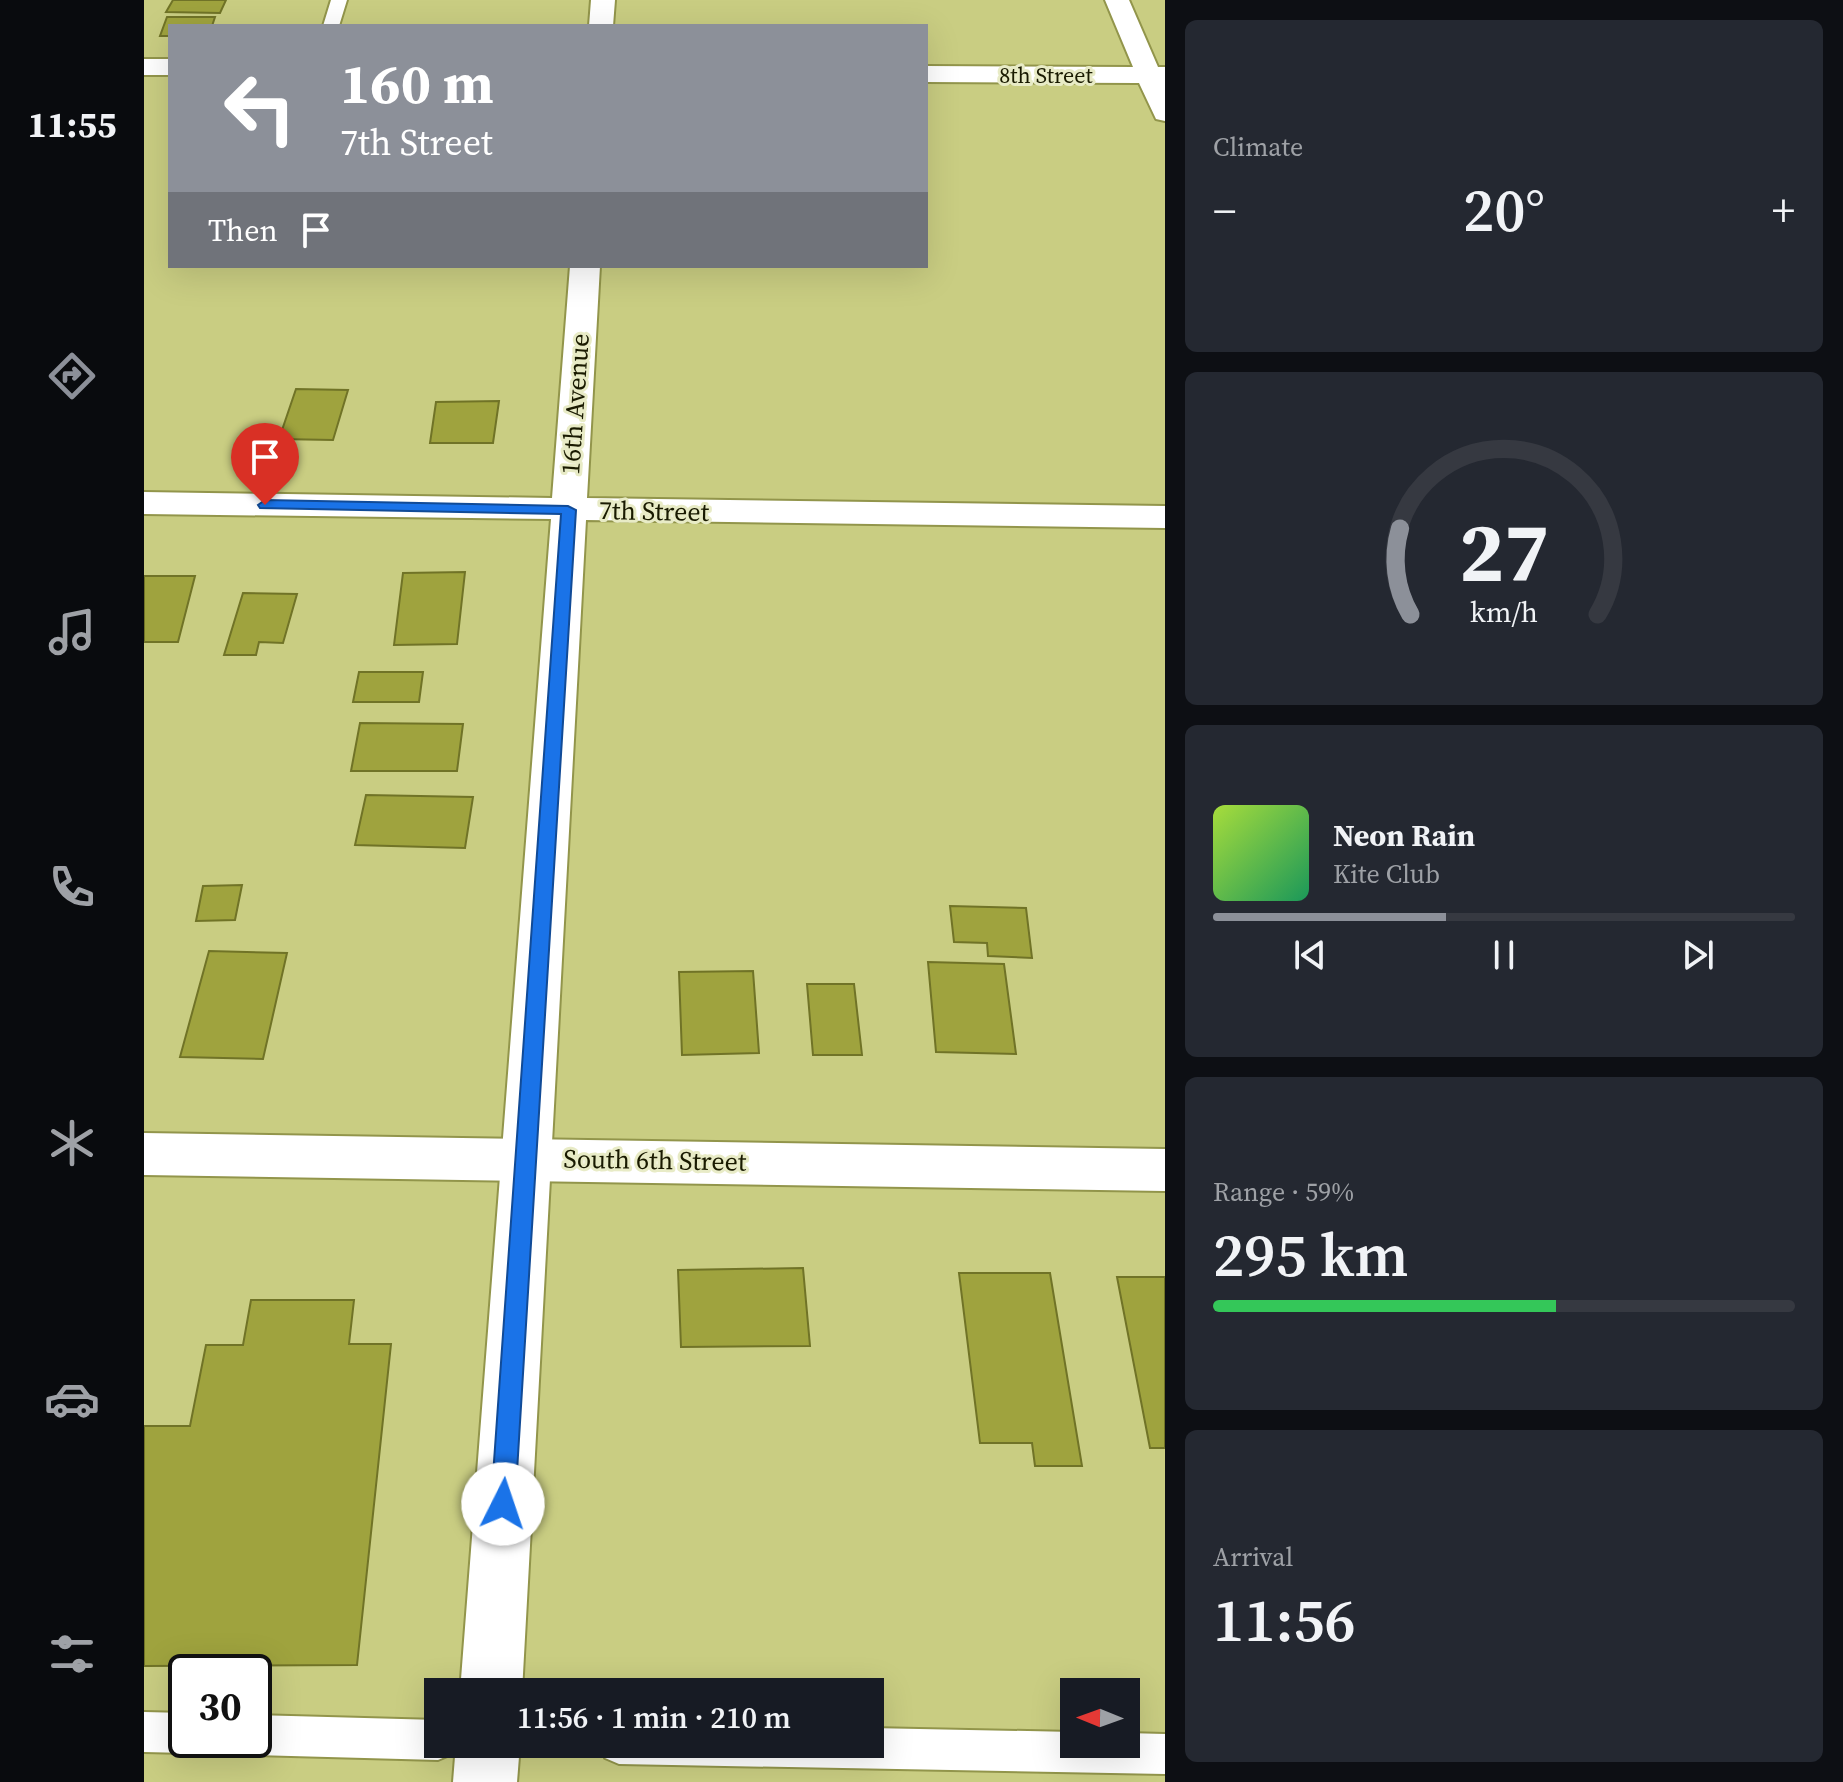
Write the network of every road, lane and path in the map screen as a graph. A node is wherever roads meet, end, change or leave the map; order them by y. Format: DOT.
graph roads {
  1 [pos="339,0"];
  2 [pos="603,0"];
  3 [pos="1117,0"];
  4 [pos="332,24"];
  5 [pos="601,24"];
  6 [pos="144,67"];
  7 [pos="168,67"];
  8 [pos="928,74"];
  9 [pos="1157,75"];
  10 [pos="1165,113"];
  11 [pos="585,268"];
  12 [pos="144,503"];
  13 [pos="568,510"];
  14 [pos="1165,517"];
  15 [pos="144,1154"];
  16 [pos="526,1158"];
  17 [pos="1165,1170"];
  18 [pos="492,1678"];
  19 [pos="144,1732"];
  20 [pos="168,1733"];
  21 [pos="272,1735"];
  22 [pos="424,1740"];
  23 [pos="884,1749"];
  24 [pos="1165,1754"];
  25 [pos="487,1758"];
  26 [pos="485,1782"];
  1 -- 4 [label="lane"];
  2 -- 5 [label="street"];
  3 -- 9 [label="street"];
  6 -- 7 [label="street"];
  8 -- 9 [label="street, 8th Street"];
  9 -- 10 [label="street"];
  11 -- 13 [label="street, 16th Avenue"];
  12 -- 13 [label="street, 7th Street"];
  13 -- 14 [label="street, 7th Street"];
  13 -- 16 [label="street, 16th Avenue"];
  15 -- 16 [label="street, South 6th Street"];
  16 -- 17 [label="street, South 6th Street"];
  16 -- 18 [label="street, 16th Avenue"];
  19 -- 20 [label="lane"];
  21 -- 22 [label="lane"];
  23 -- 24 [label="lane"];
  25 -- 26 [label="street"];
}
